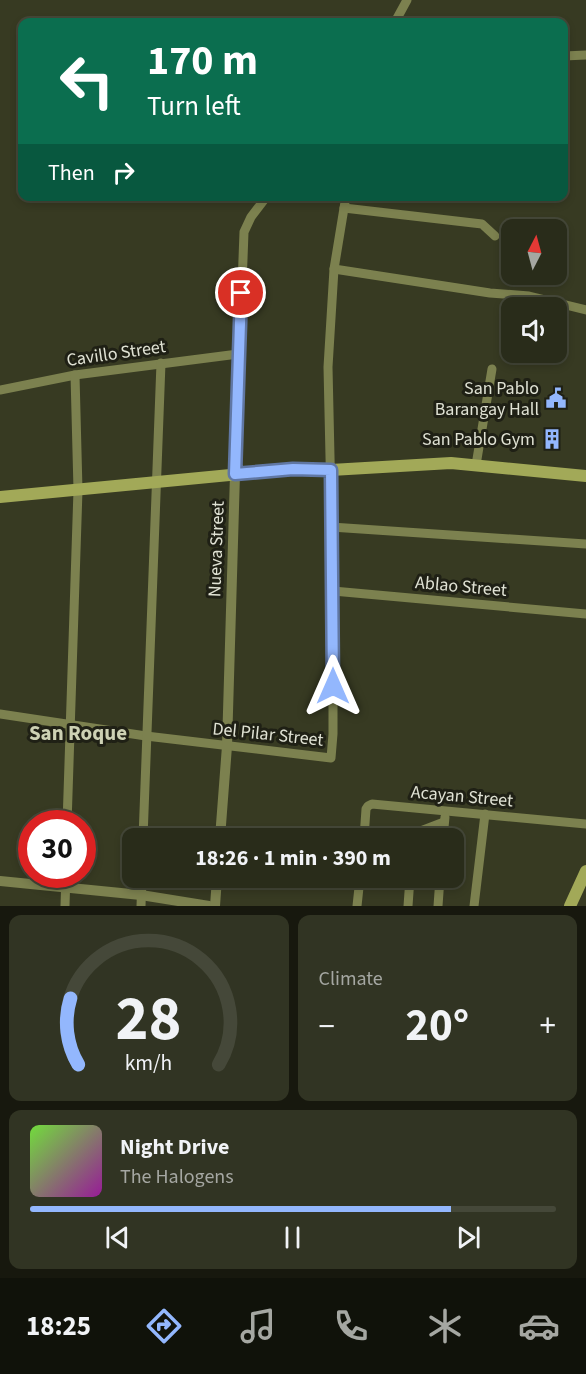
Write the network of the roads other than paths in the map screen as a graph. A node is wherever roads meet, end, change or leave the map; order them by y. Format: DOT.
graph roads {
  1 [pos="407,0"];
  2 [pos="398,18"];
  3 [pos="586,55"];
  4 [pos="568,56"];
  5 [pos="263,201"];
  6 [pos="345,201"];
  7 [pos="344,208"];
  8 [pos="495,236"];
  9 [pos="334,268"];
  10 [pos="586,310"];
  11 [pos="238,354"];
  12 [pos="161,363"];
  13 [pos="492,369"];
  14 [pos="75,375"];
  15 [pos="0,390"];
  16 [pos="476,465"];
  17 [pos="331,470"];
  18 [pos="235,474"];
  19 [pos="586,476"];
  20 [pos="157,481"];
  21 [pos="78,490"];
  22 [pos="0,497"];
  23 [pos="331,527"];
  24 [pos="586,544"];
  25 [pos="333,591"];
  26 [pos="586,614"];
  27 [pos="0,714"];
  28 [pos="69,725"];
  29 [pos="146,736"];
  30 [pos="226,746"];
  31 [pos="67,810"];
  32 [pos="445,811"];
  33 [pos="485,814"];
  34 [pos="444,822"];
  35 [pos="586,825"];
  36 [pos="143,828"];
  37 [pos="221,828"];
  38 [pos="365,828"];
  39 [pos="428,828"];
  40 [pos="444,828"];
  41 [pos="586,872"];
  42 [pos="0,881"];
  43 [pos="18,883"];
  44 [pos="66,888"];
  45 [pos="216,888"];
  46 [pos="359,888"];
  47 [pos="409,888"];
  48 [pos="439,888"];
  49 [pos="141,901"];
  50 [pos="65,906"];
  51 [pos="209,906"];
  52 [pos="215,906"];
  53 [pos="357,906"];
  54 [pos="408,906"];
  55 [pos="438,906"];
  56 [pos="474,906"];
  57 [pos="570,906"];
  1 -- 2 [label="street"];
  3 -- 4 [label="street"];
  5 -- 11 [label="street, Nueva Street"];
  6 -- 7 [label="street, Del Pilar Street"];
  7 -- 8 [label="street"];
  7 -- 9 [label="street, Del Pilar Street"];
  9 -- 10 [label="street"];
  9 -- 17 [label="street, Del Pilar Street"];
  11 -- 12 [label="street, Cavillo Street"];
  11 -- 18 [label="street, Nueva Street"];
  12 -- 14 [label="street, Cavillo Street"];
  12 -- 20 [label="street"];
  13 -- 16 [label="street"];
  14 -- 15 [label="street, Cavillo Street"];
  14 -- 21 [label="street"];
  16 -- 17 [label="main road"];
  16 -- 19 [label="main road"];
  17 -- 18 [label="main road"];
  17 -- 23 [label="street, Del Pilar Street"];
  18 -- 20 [label="main road"];
  18 -- 30 [label="street, Nueva Street"];
  20 -- 21 [label="main road"];
  20 -- 29 [label="street"];
  21 -- 22 [label="main road"];
  21 -- 28 [label="street"];
  23 -- 24 [label="street"];
  23 -- 25 [label="street, Del Pilar Street"];
  25 -- 26 [label="street, Ablao Street"];
  25 -- 30 [label="street, Del Pilar Street"];
  27 -- 28 [label="street, Del Pilar Street"];
  28 -- 29 [label="street, Del Pilar Street"];
  28 -- 31 [label="street"];
  29 -- 30 [label="street, Del Pilar Street"];
  29 -- 36 [label="street"];
  30 -- 37 [label="street, Nueva Street"];
  32 -- 33 [label="street, Acayan Street"];
  32 -- 34 [label="street"];
  32 -- 38 [label="street, Acayan Street"];
  33 -- 35 [label="street, Acayan Street"];
  33 -- 56 [label="street"];
  34 -- 39 [label="street"];
  34 -- 40 [label="street"];
  41 -- 57 [label="main road"];
  42 -- 43 [label="street"];
  44 -- 49 [label="street"];
  44 -- 50 [label="street"];
  45 -- 52 [label="street"];
  46 -- 53 [label="street"];
  47 -- 54 [label="street"];
  48 -- 55 [label="street"];
  49 -- 51 [label="street"];
}
